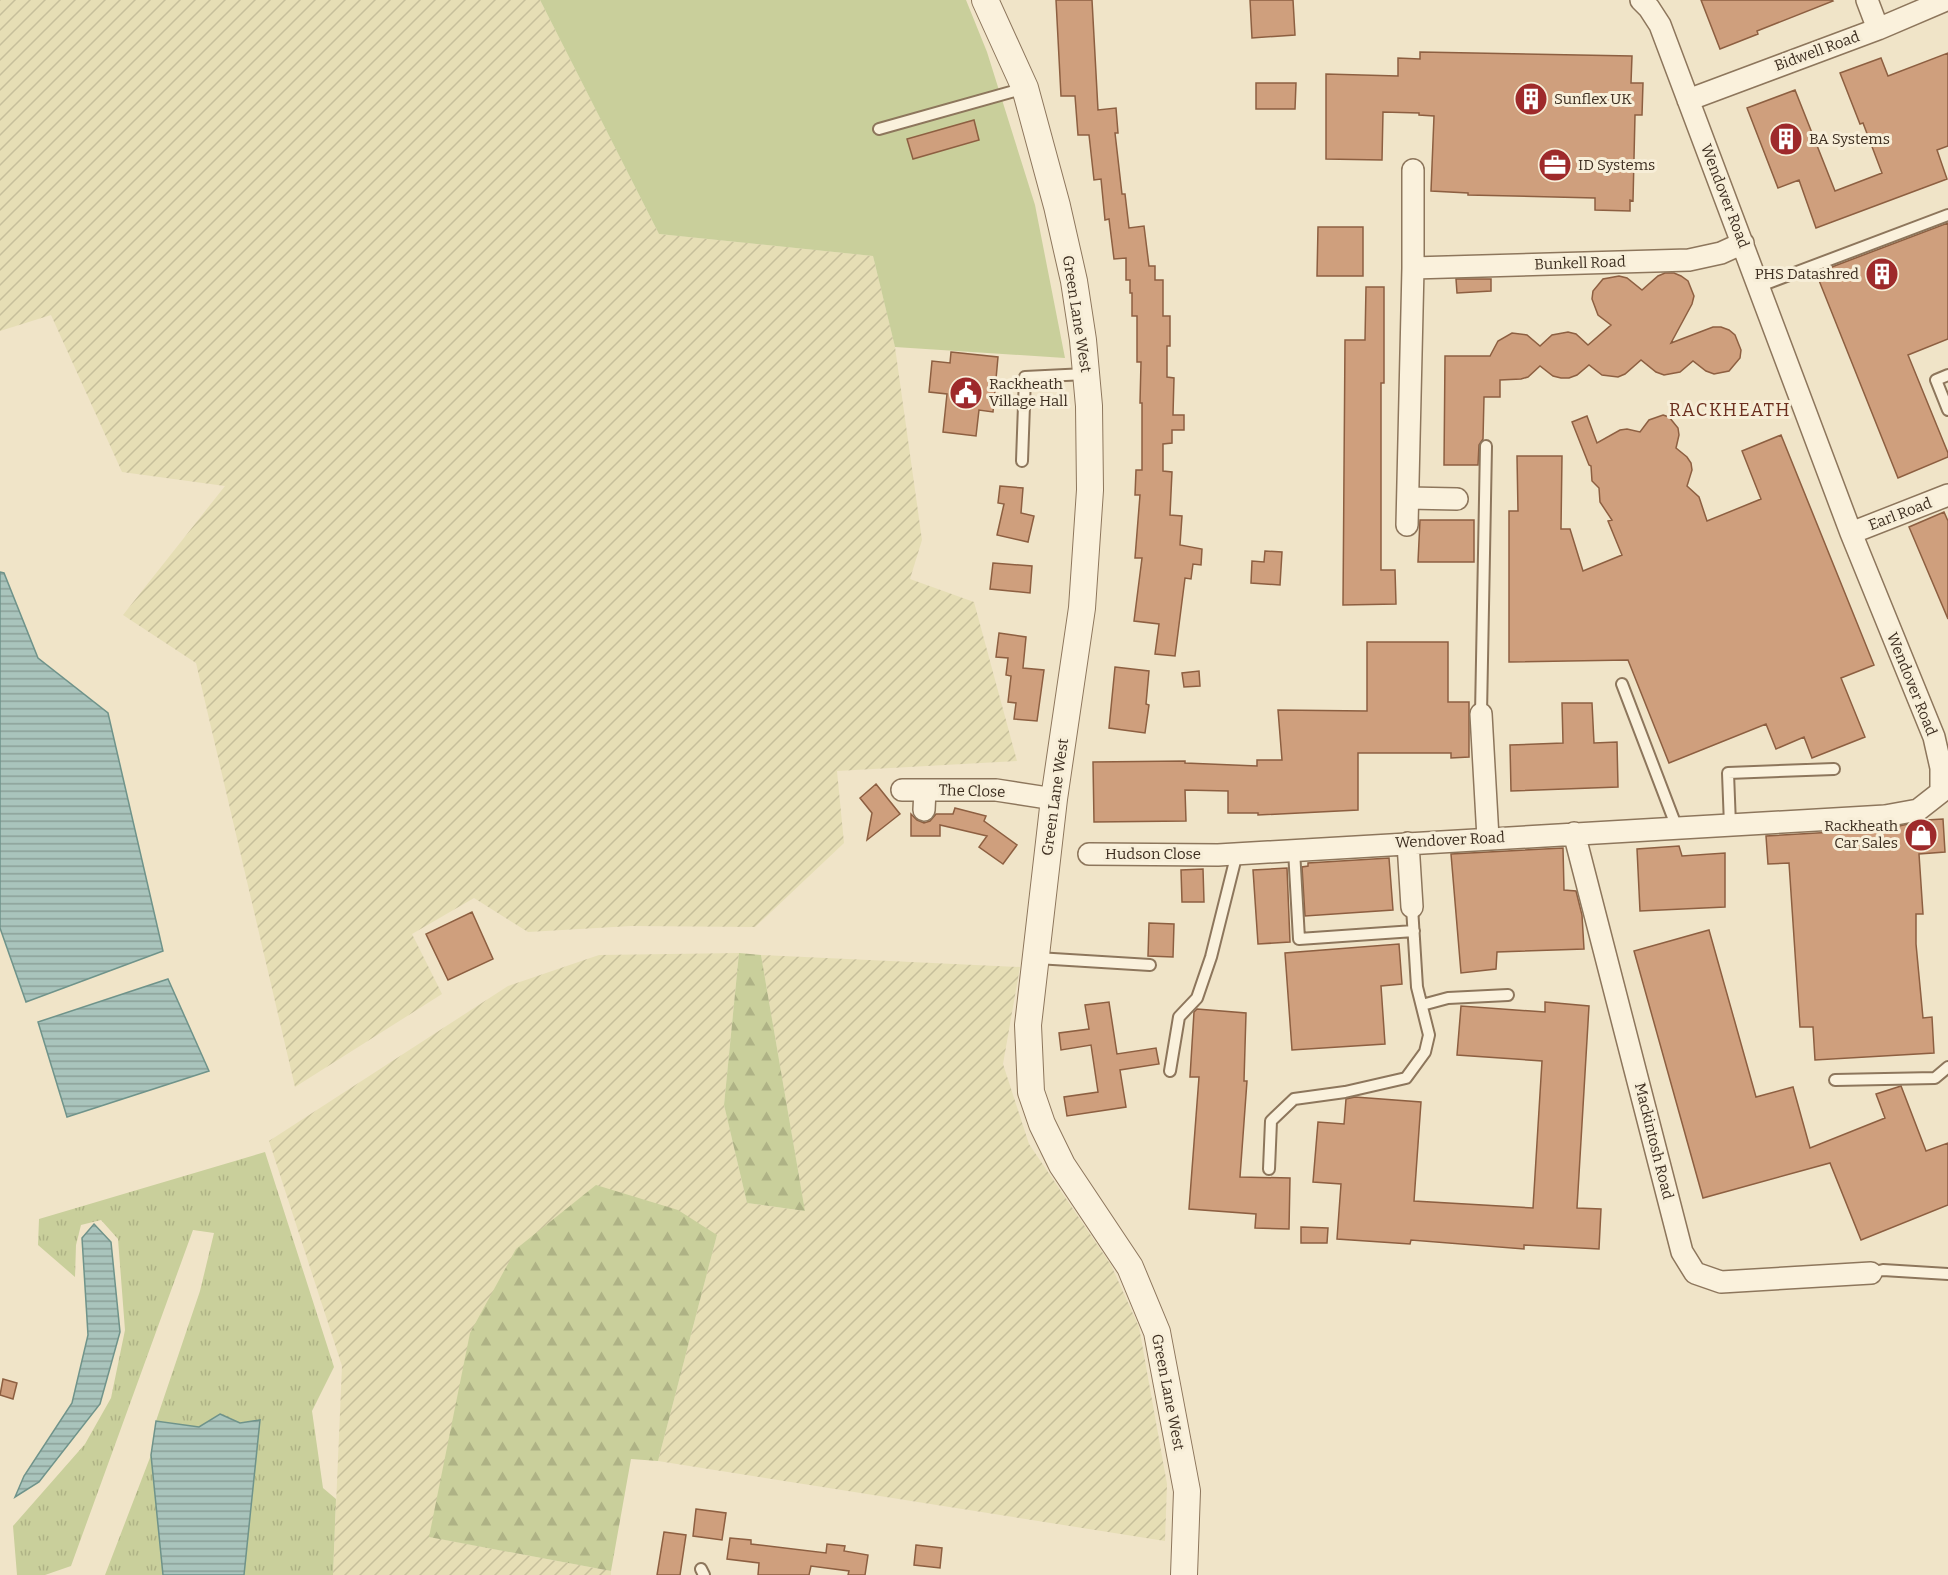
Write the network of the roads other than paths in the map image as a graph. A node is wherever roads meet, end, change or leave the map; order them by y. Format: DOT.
graph roads {
  1 [pos="985,0"];
  2 [pos="1641,0"];
  3 [pos="1867,0"];
  4 [pos="1946,0"];
  5 [pos="1878,29"];
  6 [pos="1025,88"];
  7 [pos="1688,100"];
  8 [pos="879,129"];
  9 [pos="1413,170"];
  10 [pos="1948,215"];
  11 [pos="1743,243"];
  12 [pos="1413,268"];
  13 [pos="1760,286"];
  14 [pos="1086,374"];
  15 [pos="1948,375"];
  16 [pos="1948,410"];
  17 [pos="1486,446"];
  18 [pos="1022,461"];
  19 [pos="1948,495"];
  20 [pos="1408,498"];
  21 [pos="1457,499"];
  22 [pos="1407,525"];
  23 [pos="1851,533"];
  24 [pos="1622,684"];
  25 [pos="1481,714"];
  26 [pos="1834,769"];
  27 [pos="902,790"];
  28 [pos="1946,795"];
  29 [pos="1054,800"];
  30 [pos="1730,825"];
  31 [pos="1677,828"];
  32 [pos="1574,833"];
  33 [pos="1488,838"];
  34 [pos="1408,843"];
  35 [pos="1294,850"];
  36 [pos="1089,854"];
  37 [pos="1228,854"];
  38 [pos="1412,907"];
  39 [pos="1414,931"];
  40 [pos="1037,958"];
  41 [pos="1150,965"];
  42 [pos="1508,995"];
  43 [pos="1422,1005"];
  44 [pos="1948,1067"];
  45 [pos="1170,1071"];
  46 [pos="1835,1080"];
  47 [pos="1269,1169"];
  48 [pos="1872,1272"];
  49 [pos="1948,1274"];
  50 [pos="1184,1575"];
  1 -- 6 [label="street, Green Lane West"];
  2 -- 7 [label="street, Wendover Road"];
  3 -- 5 [label="street"];
  4 -- 5 [label="street, Bidwell Road"];
  5 -- 7 [label="street, Bidwell Road"];
  6 -- 8 [label="lane"];
  6 -- 14 [label="street, Green Lane West"];
  7 -- 11 [label="street, Wendover Road"];
  9 -- 12 [label="street"];
  10 -- 13 [label="lane"];
  11 -- 12 [label="street, Bunkell Road"];
  11 -- 13 [label="street, Wendover Road"];
  12 -- 20 [label="street"];
  13 -- 23 [label="street, Wendover Road"];
  14 -- 18 [label="lane"];
  14 -- 29 [label="street, Green Lane West"];
  15 -- 16 [label="lane"];
  17 -- 25 [label="lane"];
  19 -- 23 [label="street, Earl Road"];
  20 -- 21 [label="street"];
  20 -- 22 [label="street"];
  23 -- 28 [label="street, Wendover Road"];
  24 -- 31 [label="lane"];
  25 -- 33 [label="street"];
  26 -- 30 [label="lane"];
  27 -- 29 [label="street, The Close"];
  28 -- 30 [label="street, Wendover Road"];
  29 -- 40 [label="street, Green Lane West"];
  30 -- 31 [label="street, Wendover Road"];
  31 -- 32 [label="street, Wendover Road"];
  32 -- 33 [label="street, Wendover Road"];
  32 -- 48 [label="street, Mackintosh Road"];
  33 -- 34 [label="street, Wendover Road"];
  34 -- 35 [label="street, Wendover Road"];
  34 -- 38 [label="street"];
  35 -- 37 [label="street, Wendover Road"];
  35 -- 39 [label="lane"];
  36 -- 37 [label="street, Hudson Close"];
  37 -- 45 [label="lane"];
  38 -- 39 [label="lane"];
  39 -- 43 [label="lane"];
  40 -- 41 [label="lane"];
  40 -- 50 [label="street, Green Lane West"];
  42 -- 43 [label="lane"];
  43 -- 47 [label="lane"];
  44 -- 46 [label="lane"];
  48 -- 49 [label="lane"];
}
